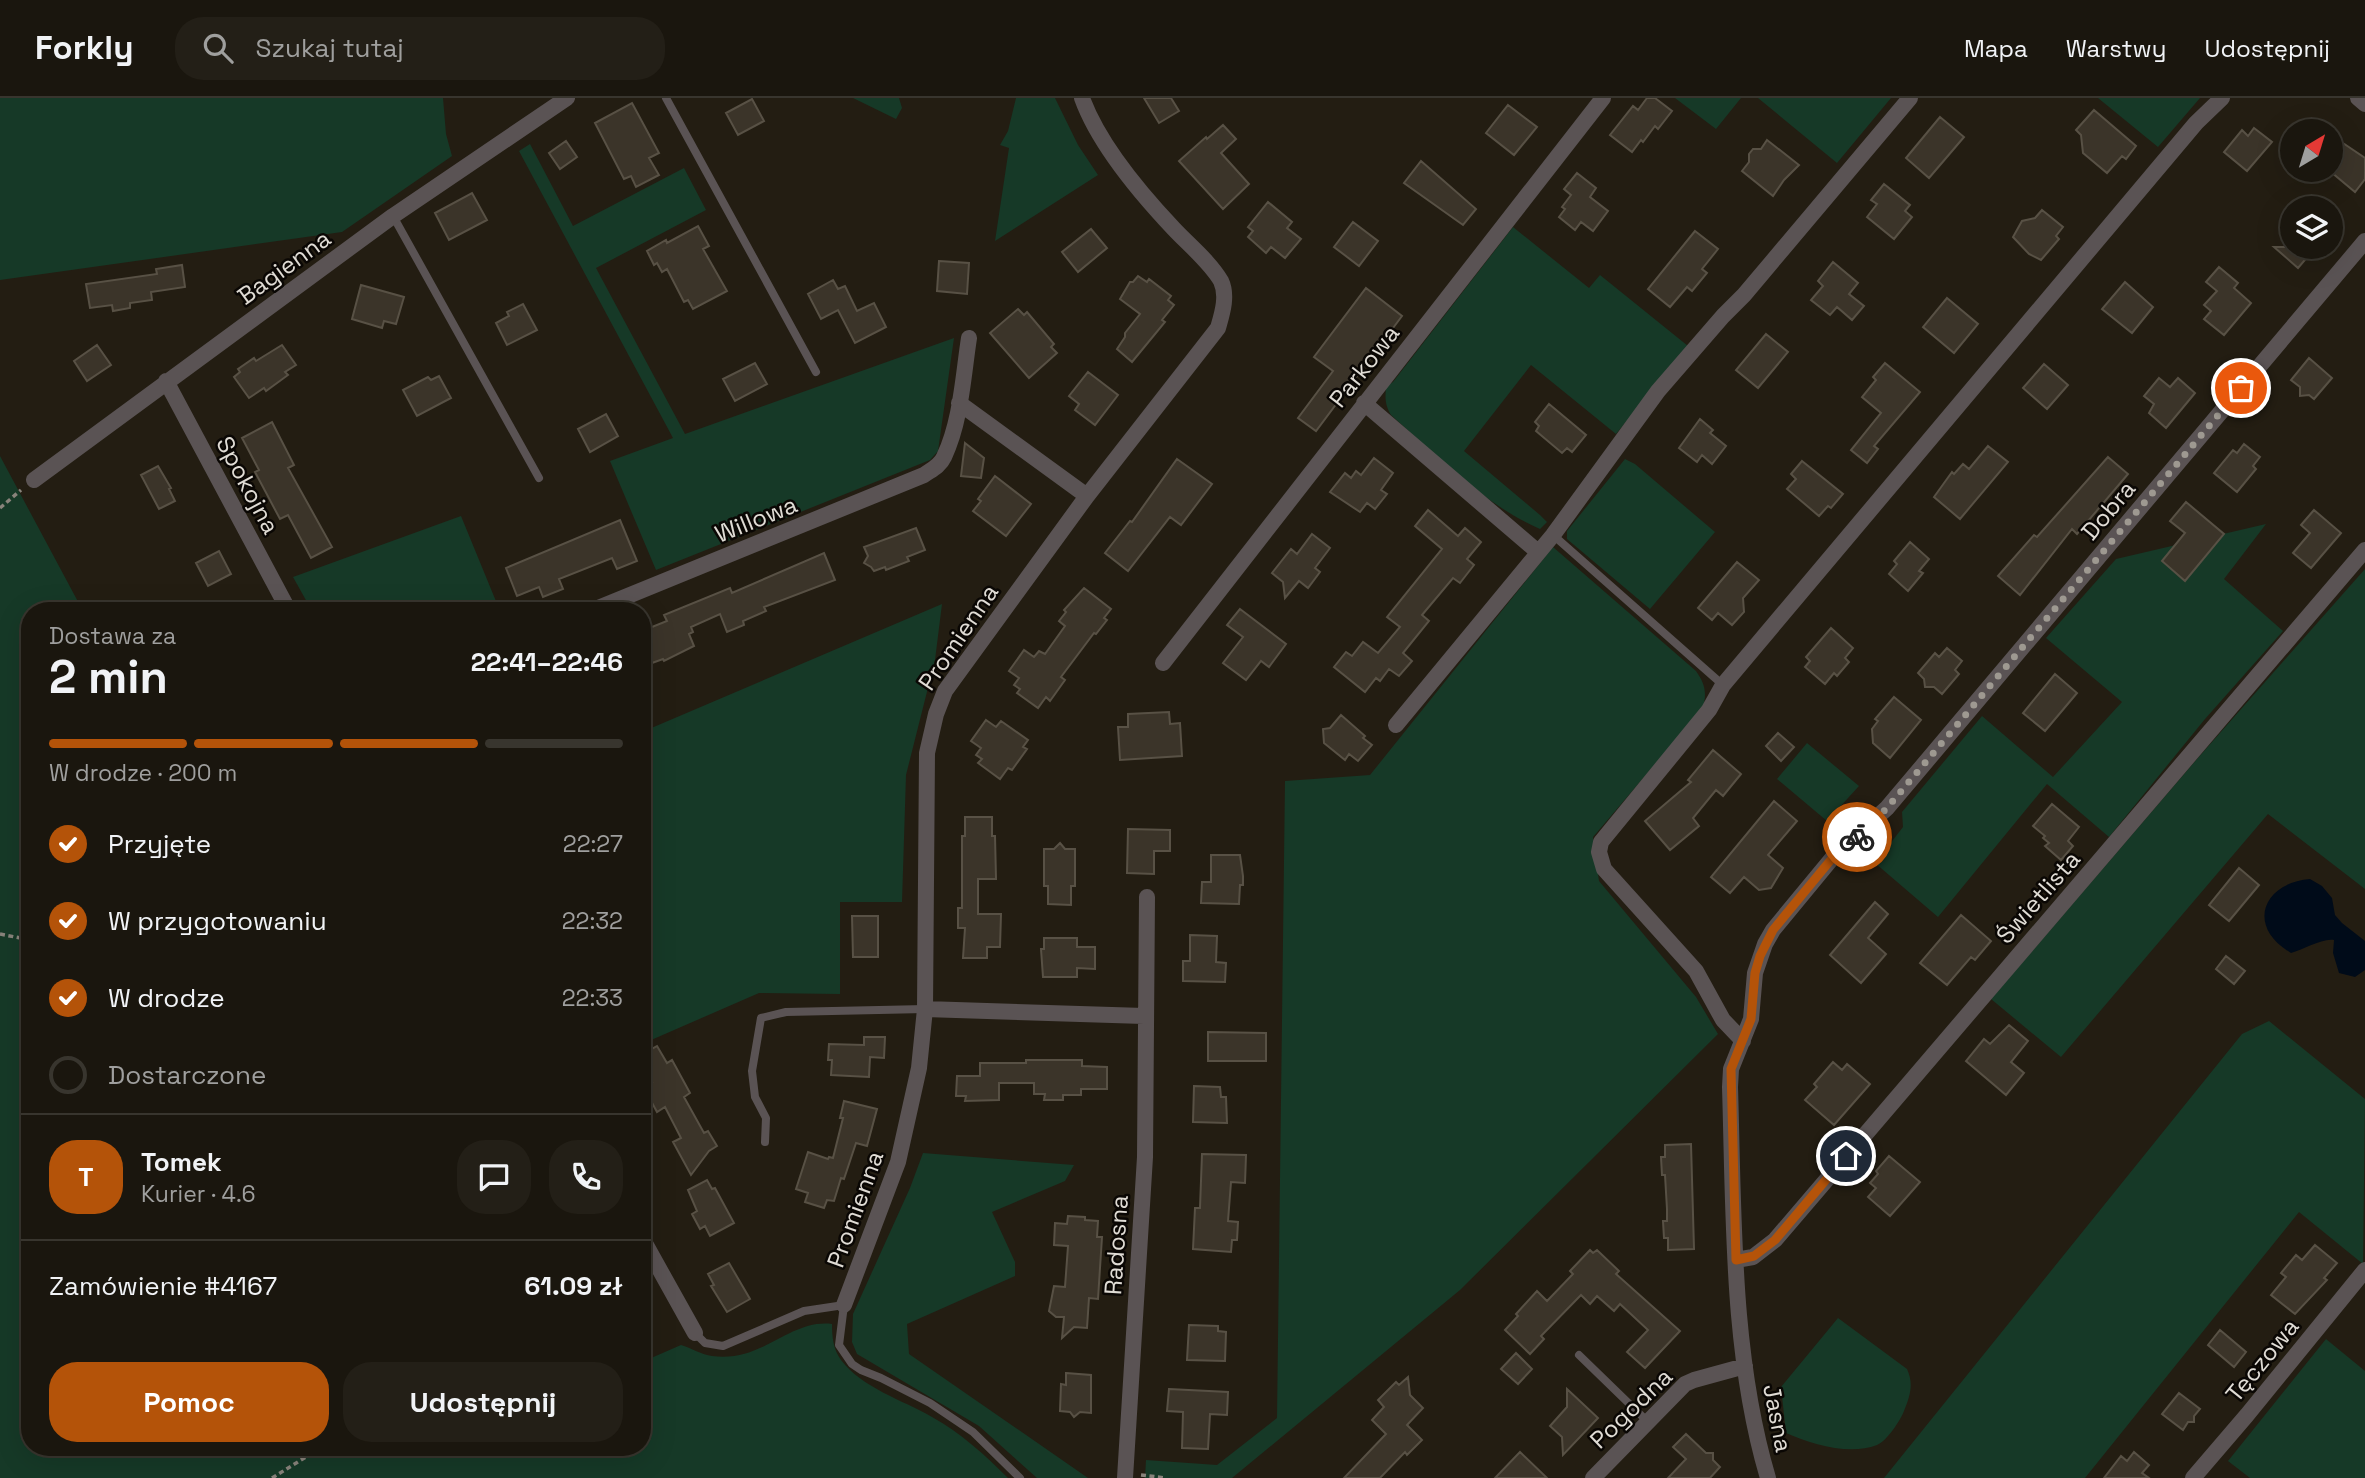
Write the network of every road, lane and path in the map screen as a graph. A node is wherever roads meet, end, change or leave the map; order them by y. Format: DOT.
graph roads {
  1 [pos="567,98"];
  2 [pos="666,98"];
  3 [pos="1082,98"];
  4 [pos="1603,98"];
  5 [pos="1910,98"];
  6 [pos="2222,98"];
  7 [pos="2358,98"];
  8 [pos="2365,104"];
  9 [pos="393,216"];
  10 [pos="2365,241"];
  11 [pos="969,338"];
  12 [pos="816,372"];
  13 [pos="166,381"];
  14 [pos="959,403"];
  15 [pos="1364,403"];
  16 [pos="539,478"];
  17 [pos="34,480"];
  18 [pos="1087,496"];
  19 [pos="0,500"];
  20 [pos="1,507"];
  21 [pos="1553,535"];
  22 [pos="2365,550"];
  23 [pos="1538,552"];
  24 [pos="284,602"];
  25 [pos="613,602"];
  26 [pos="1163,663"];
  27 [pos="1723,685"];
  28 [pos="1395,725"];
  29 [pos="1147,897"];
  30 [pos="0,934"];
  31 [pos="21,938"];
  32 [pos="925,1009"];
  33 [pos="1144,1016"];
  34 [pos="1743,1041"];
  35 [pos="765,1142"];
  36 [pos="651,1254"];
  37 [pos="1736,1260"];
  38 [pos="2365,1270"];
  39 [pos="844,1305"];
  40 [pos="695,1333"];
  41 [pos="1579,1355"];
  42 [pos="1745,1366"];
  43 [pos="1647,1421"];
  44 [pos="307,1456"];
  45 [pos="1125,1476"];
  46 [pos="272,1478"];
  47 [pos="1020,1478"];
  48 [pos="1166,1478"];
  49 [pos="1593,1478"];
  50 [pos="1768,1478"];
  51 [pos="2193,1478"];
  1 -- 9 [label="street, Bagienna"];
  2 -- 12 [label="lane"];
  3 -- 18 [label="street, Promienna"];
  4 -- 15 [label="street, Parkowa"];
  5 -- 21 [label="street"];
  6 -- 27 [label="street"];
  7 -- 8 [label="street"];
  9 -- 13 [label="street, Bagienna"];
  9 -- 16 [label="lane"];
  10 -- 34 [label="street, Dobra"];
  11 -- 14 [label="street"];
  13 -- 17 [label="street, Bagienna"];
  13 -- 24 [label="street, Spokojna"];
  14 -- 18 [label="street"];
  14 -- 25 [label="street, Willowa"];
  15 -- 23 [label="street"];
  15 -- 26 [label="street, Parkowa"];
  17 -- 20 [label="path"];
  18 -- 32 [label="street, Promienna"];
  19 -- 20 [label="path"];
  21 -- 23 [label="street"];
  21 -- 27 [label="lane"];
  22 -- 37 [label="street, Świetlista"];
  23 -- 28 [label="street"];
  27 -- 34 [label="street"];
  29 -- 33 [label="street, Radosna"];
  30 -- 31 [label="path"];
  32 -- 33 [label="street"];
  32 -- 35 [label="lane"];
  32 -- 39 [label="street, Promienna"];
  33 -- 45 [label="street, Radosna"];
  34 -- 37 [label="street, Jasna"];
  36 -- 40 [label="street"];
  37 -- 42 [label="street, Jasna"];
  38 -- 51 [label="street, Tęczowa"];
  39 -- 40 [label="lane"];
  39 -- 47 [label="lane"];
  41 -- 43 [label="lane"];
  42 -- 43 [label="street, Pogodna"];
  42 -- 50 [label="street, Jasna"];
  43 -- 49 [label="street, Pogodna"];
  44 -- 46 [label="path"];
  45 -- 48 [label="path"];
}
